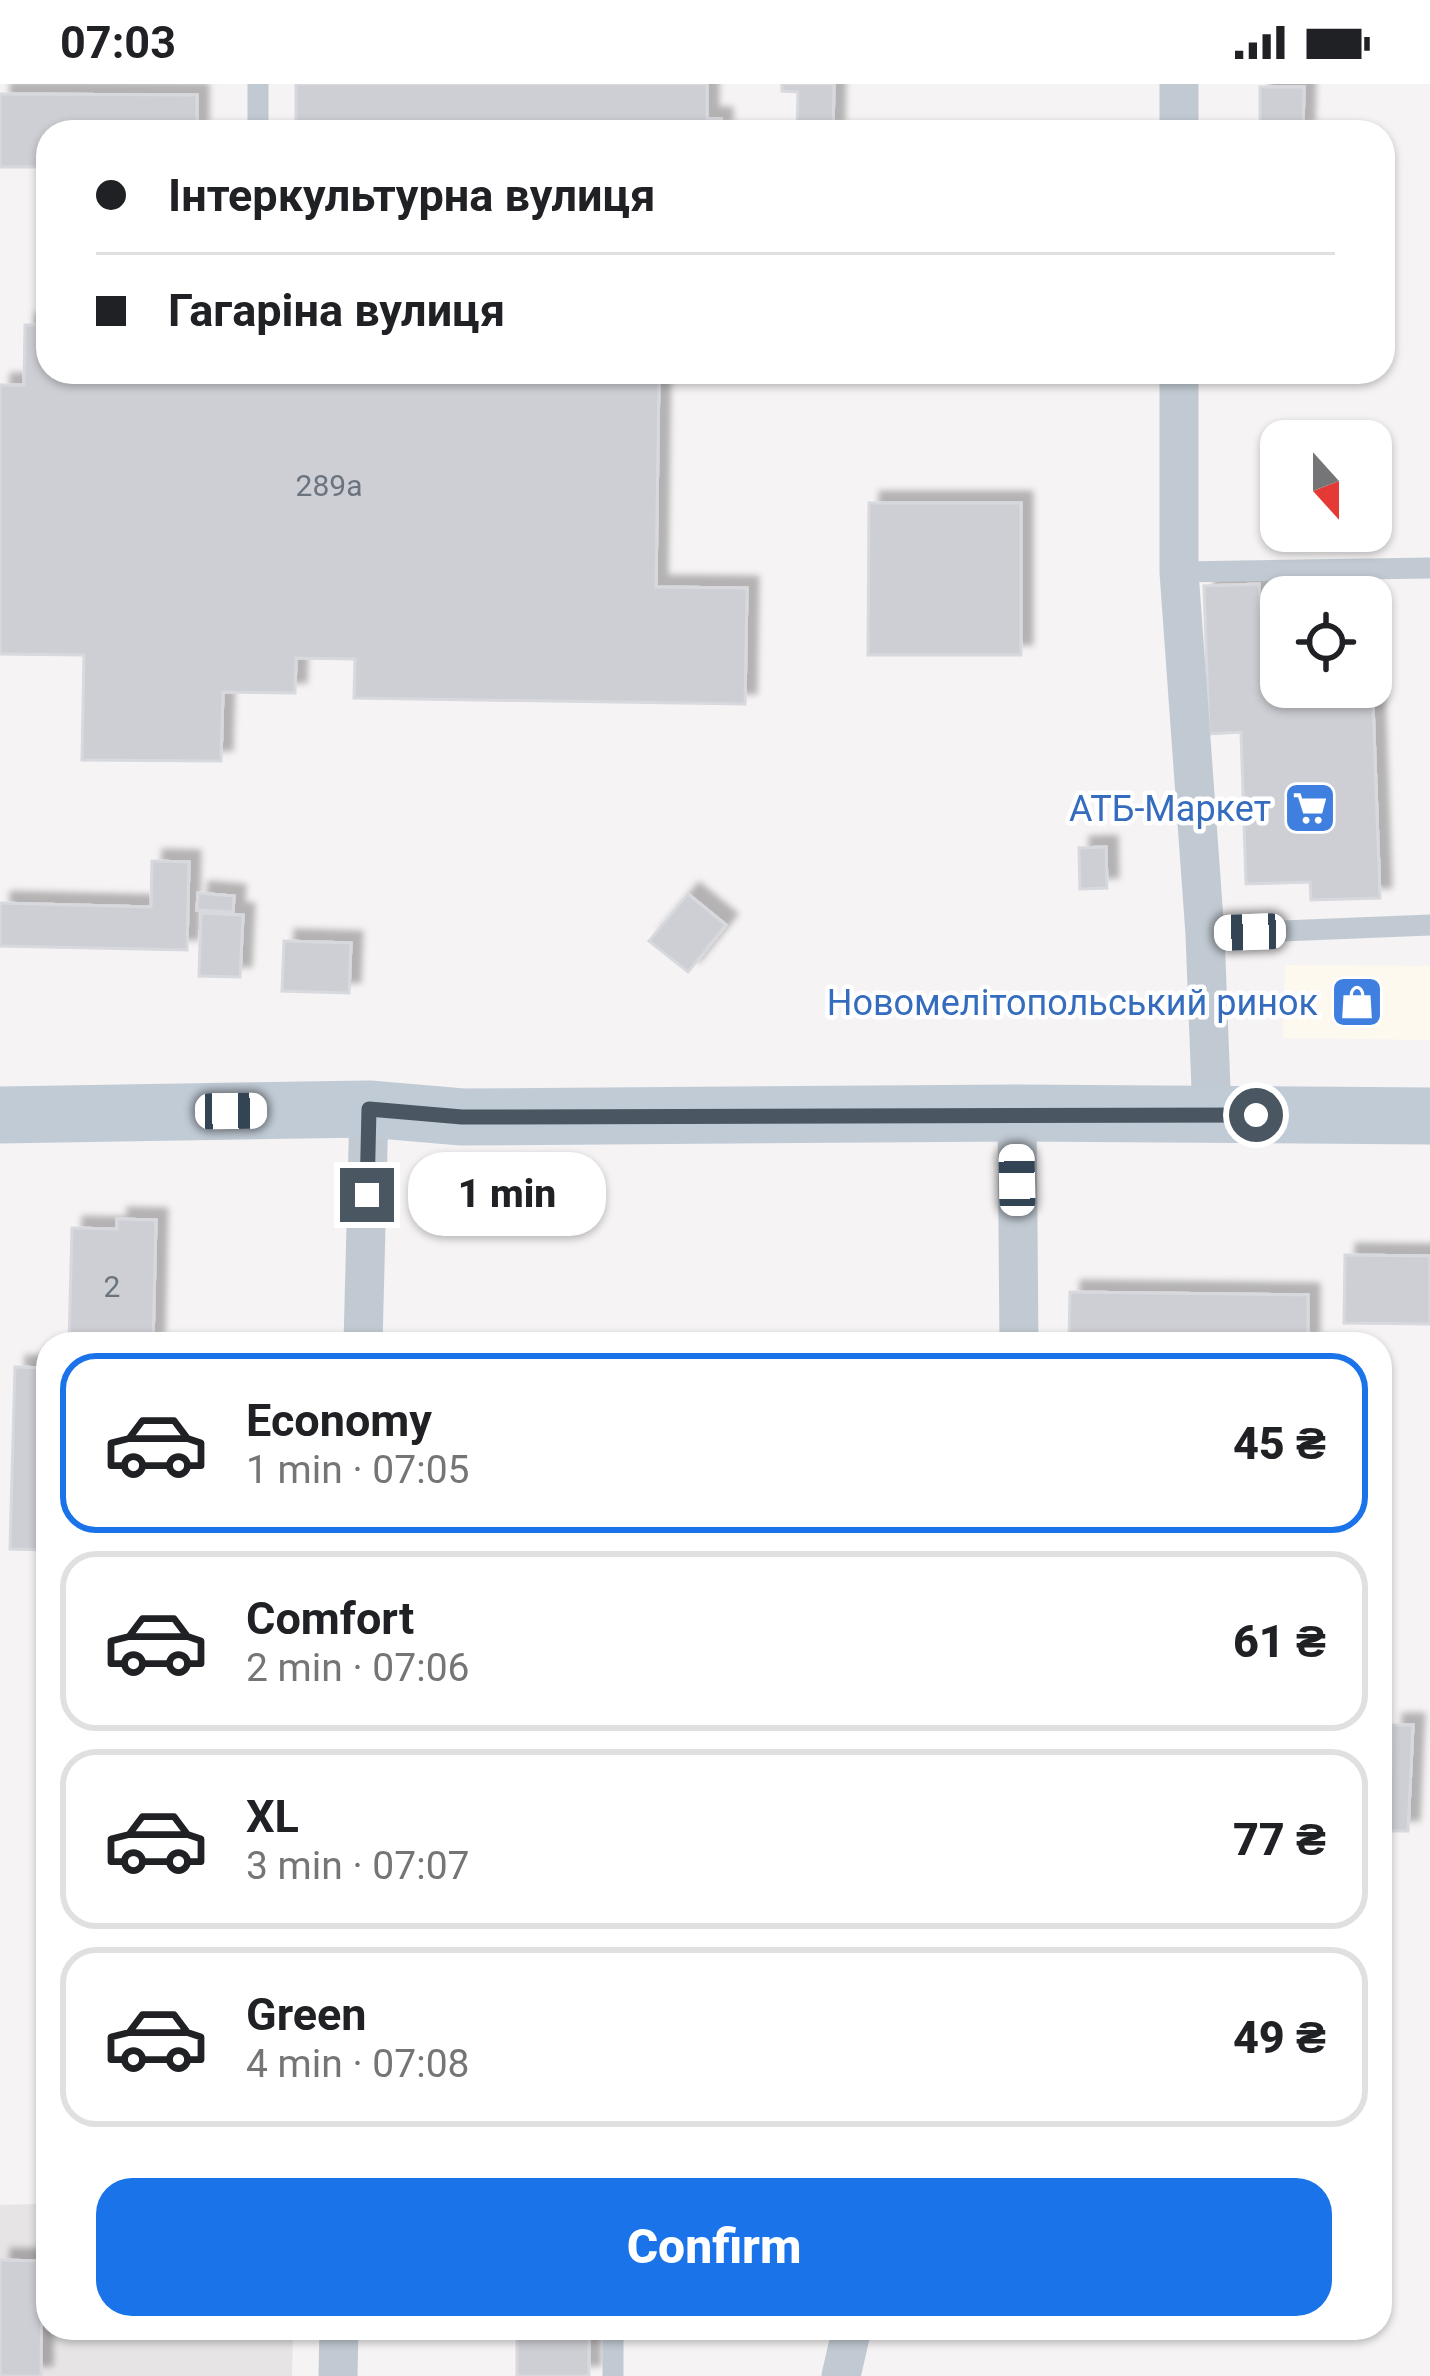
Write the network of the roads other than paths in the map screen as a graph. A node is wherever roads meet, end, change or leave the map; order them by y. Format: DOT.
graph roads {
  1 [pos="258,84"];
  2 [pos="1179,84"];
  3 [pos="258,120"];
  4 [pos="1179,120"];
  5 [pos="1179,384"];
  6 [pos="1430,568"];
  7 [pos="1179,572"];
  8 [pos="1430,925"];
  9 [pos="1205,934"];
  10 [pos="369,1109"];
  11 [pos="1017,1113"];
  12 [pos="0,1115"];
  13 [pos="1212,1115"];
  14 [pos="1430,1116"];
  15 [pos="363,1332"];
  16 [pos="1019,1332"];
  17 [pos="339,2340"];
  18 [pos="613,2340"];
  19 [pos="849,2340"];
  20 [pos="338,2376"];
  21 [pos="614,2376"];
  22 [pos="841,2376"];
  1 -- 3 [label="lane"];
  2 -- 4 [label="street"];
  5 -- 7 [label="street"];
  6 -- 7 [label="lane"];
  7 -- 9 [label="street"];
  8 -- 9 [label="lane"];
  9 -- 13 [label="street"];
  10 -- 11 [label="main road"];
  10 -- 12 [label="main road"];
  10 -- 15 [label="street"];
  11 -- 13 [label="main road"];
  11 -- 16 [label="street"];
  13 -- 14 [label="main road"];
  17 -- 20 [label="street"];
  18 -- 21 [label="lane"];
  19 -- 22 [label="street"];
}
